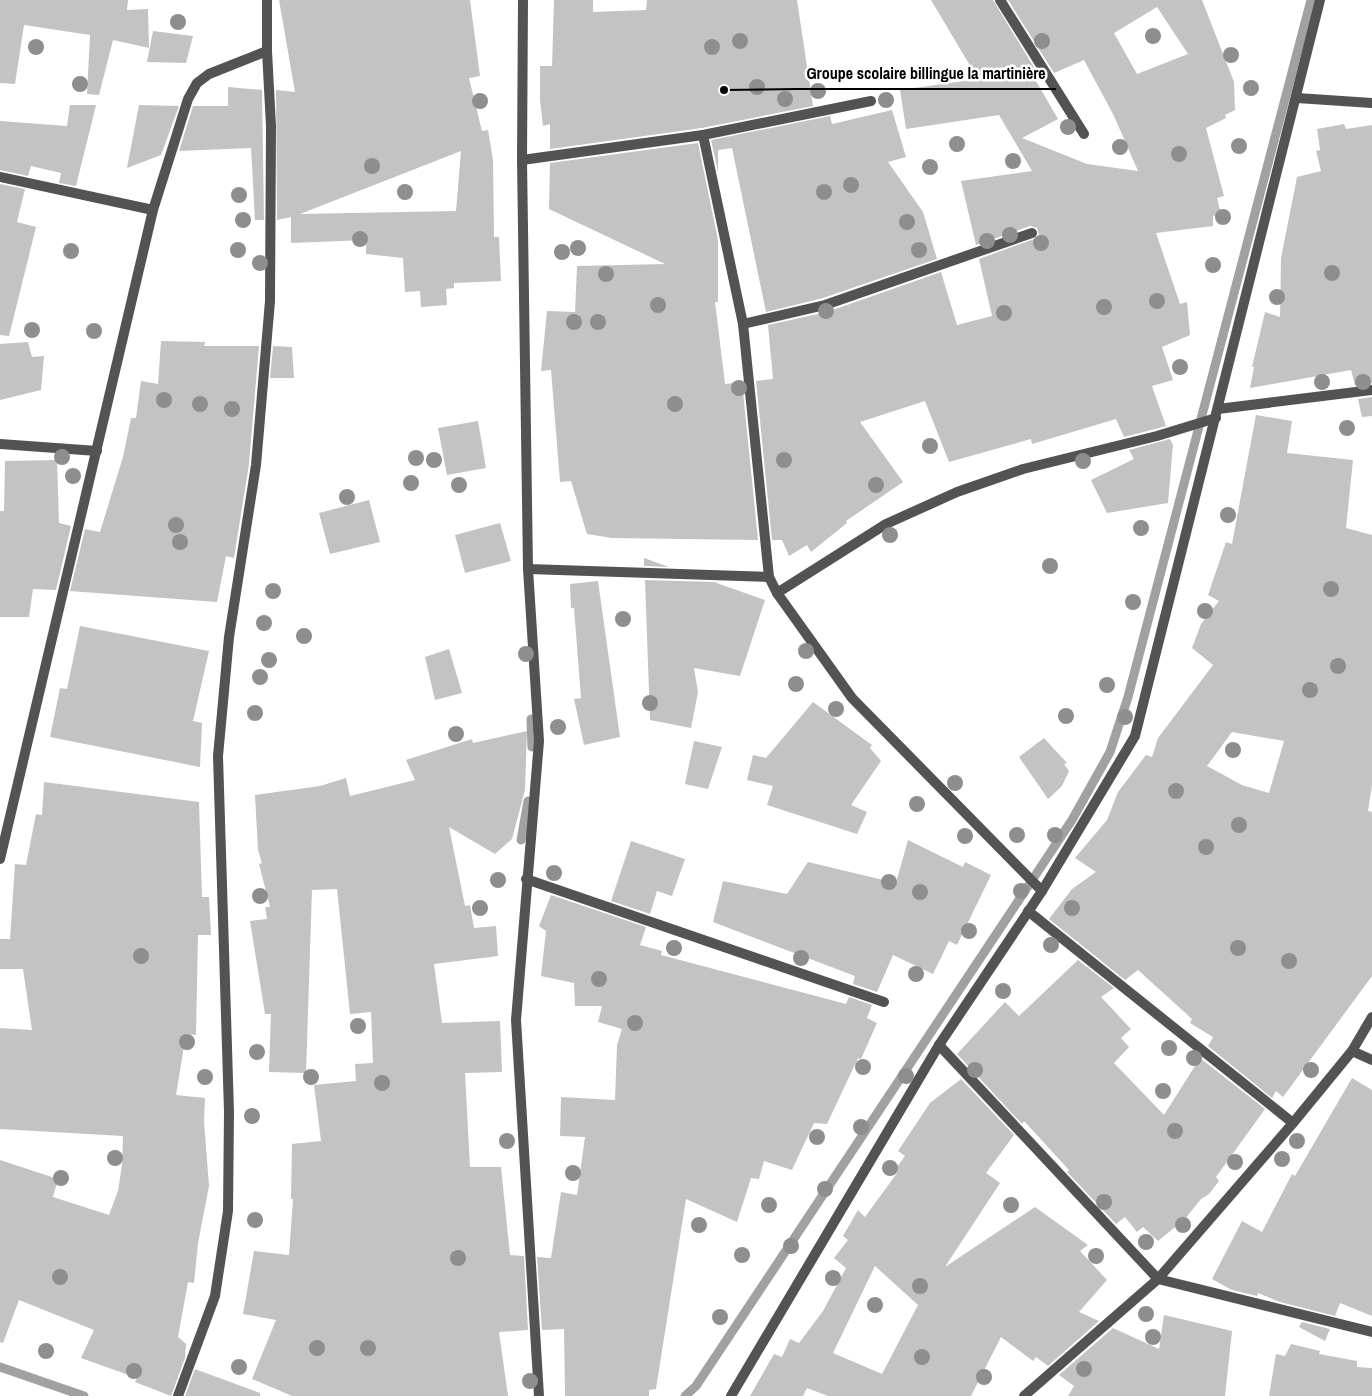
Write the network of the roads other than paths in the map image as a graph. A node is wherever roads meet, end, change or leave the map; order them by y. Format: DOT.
graph roads {
  1 [pos="268,0"];
  2 [pos="522,0"];
  3 [pos="1000,0"];
  4 [pos="1320,0"];
  5 [pos="267,51"];
  6 [pos="1297,98"];
  7 [pos="871,101"];
  8 [pos="1372,103"];
  9 [pos="1084,134"];
  10 [pos="703,135"];
  11 [pos="522,160"];
  12 [pos="0,177"];
  13 [pos="153,210"];
  14 [pos="1032,232"];
  15 [pos="743,324"];
  16 [pos="1372,390"];
  17 [pos="1217,413"];
  18 [pos="0,444"];
  19 [pos="97,451"];
  20 [pos="528,569"];
  21 [pos="769,578"];
  22 [pos="777,593"];
  23 [pos="0,859"];
  24 [pos="526,879"];
  25 [pos="1042,891"];
  26 [pos="1028,911"];
  27 [pos="884,1002"];
  28 [pos="1372,1017"];
  29 [pos="938,1045"];
  30 [pos="1352,1051"];
  31 [pos="1372,1060"];
  32 [pos="1293,1123"];
  33 [pos="1158,1279"];
  34 [pos="1372,1332"];
  35 [pos="178,1396"];
  36 [pos="538,1396"];
  37 [pos="731,1396"];
  38 [pos="1024,1396"];
  1 -- 5 [label="street"];
  2 -- 11 [label="street"];
  3 -- 9 [label="street"];
  4 -- 6 [label="street"];
  5 -- 13 [label="street"];
  5 -- 35 [label="street"];
  6 -- 8 [label="street"];
  6 -- 17 [label="street"];
  7 -- 10 [label="street"];
  10 -- 11 [label="street"];
  10 -- 15 [label="street"];
  11 -- 20 [label="street"];
  12 -- 13 [label="street"];
  13 -- 19 [label="street"];
  14 -- 15 [label="street"];
  15 -- 21 [label="street"];
  16 -- 17 [label="street"];
  17 -- 22 [label="street"];
  17 -- 25 [label="street"];
  18 -- 19 [label="street"];
  19 -- 23 [label="street"];
  20 -- 21 [label="street"];
  20 -- 24 [label="street"];
  21 -- 22 [label="street"];
  22 -- 25 [label="street"];
  24 -- 27 [label="street"];
  24 -- 36 [label="street"];
  25 -- 26 [label="street"];
  26 -- 29 [label="street"];
  26 -- 32 [label="street"];
  28 -- 30 [label="street"];
  29 -- 33 [label="street"];
  29 -- 37 [label="street"];
  30 -- 31 [label="street"];
  30 -- 32 [label="street"];
  32 -- 33 [label="street"];
  33 -- 34 [label="street"];
  33 -- 38 [label="street"];
}
